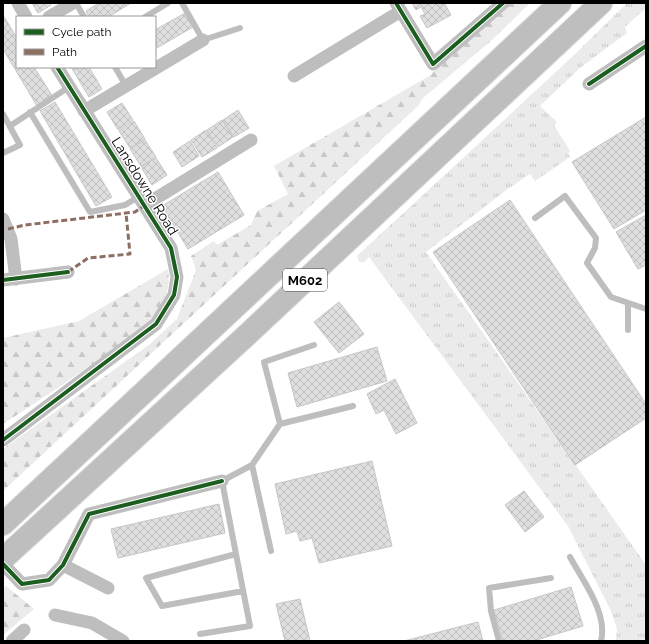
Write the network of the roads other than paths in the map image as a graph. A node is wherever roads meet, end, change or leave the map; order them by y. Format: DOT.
graph roads {
  1 [pos="18,3"];
  2 [pos="74,3"];
  3 [pos="168,3"];
  4 [pos="182,3"];
  5 [pos="503,3"];
  6 [pos="560,3"];
  7 [pos="600,3"];
  8 [pos="399,7"];
  9 [pos="25,16"];
  10 [pos="51,16"];
  11 [pos="83,16"];
  12 [pos="146,16"];
  13 [pos="240,28"];
  14 [pos="203,40"];
  15 [pos="646,46"];
  16 [pos="58,68"];
  17 [pos="115,68"];
  18 [pos="294,76"];
  19 [pos="589,84"];
  20 [pos="126,86"];
  21 [pos="69,87"];
  22 [pos="84,111"];
  23 [pos="30,112"];
  24 [pos="3,114"];
  25 [pos="10,126"];
  26 [pos="251,140"];
  27 [pos="3,153"];
  28 [pos="143,200"];
  29 [pos="535,218"];
  30 [pos="3,219"];
  31 [pos="68,272"];
  32 [pos="9,280"];
  33 [pos="628,303"];
  34 [pos="646,309"];
  35 [pos="628,330"];
  36 [pos="314,345"];
  37 [pos="353,406"];
  38 [pos="280,424"];
  39 [pos="3,440"];
  40 [pos="252,465"];
  41 [pos="222,481"];
  42 [pos="3,524"];
  43 [pos="271,551"];
  44 [pos="236,554"];
  45 [pos="570,556"];
  46 [pos="4,559"];
  47 [pos="63,565"];
  48 [pos="551,578"];
  49 [pos="108,588"];
  50 [pos="243,591"];
  51 [pos="55,615"];
  52 [pos="24,630"];
  53 [pos="200,634"];
  54 [pos="12,641"];
  55 [pos="123,641"];
  56 [pos="499,641"];
  57 [pos="601,641"];
  1 -- 9 [label="street"];
  2 -- 10 [label="street"];
  2 -- 11 [label="lane"];
  3 -- 12 [label="lane"];
  4 -- 14 [label="lane"];
  5 -- 8 [label="street"];
  6 -- 42 [label="highway, M602"];
  7 -- 46 [label="highway, M602"];
  8 -- 18 [label="street"];
  13 -- 14 [label="lane"];
  14 -- 20 [label="street"];
  15 -- 19 [label="street"];
  16 -- 21 [label="street, Lansdowne Road"];
  17 -- 20 [label="lane"];
  20 -- 22 [label="street"];
  21 -- 22 [label="street, Lansdowne Road"];
  21 -- 23 [label="lane"];
  22 -- 28 [label="street, Lansdowne Road"];
  23 -- 25 [label="lane"];
  23 -- 28 [label="lane"];
  24 -- 25 [label="lane"];
  25 -- 27 [label="lane"];
  26 -- 28 [label="street"];
  28 -- 39 [label="street, Lansdowne Road"];
  29 -- 33 [label="lane"];
  30 -- 32 [label="street"];
  31 -- 32 [label="street"];
  33 -- 34 [label="lane"];
  33 -- 35 [label="lane"];
  36 -- 38 [label="lane"];
  37 -- 38 [label="lane"];
  38 -- 40 [label="lane"];
  40 -- 41 [label="lane"];
  40 -- 43 [label="lane"];
  41 -- 44 [label="lane"];
  41 -- 47 [label="street"];
  44 -- 50 [label="lane"];
  44 -- 50 [label="lane"];
  45 -- 57 [label="lane"];
  46 -- 47 [label="street"];
  47 -- 49 [label="street"];
  48 -- 56 [label="lane"];
  50 -- 53 [label="lane"];
  51 -- 55 [label="street"];
  52 -- 54 [label="street"];
}
